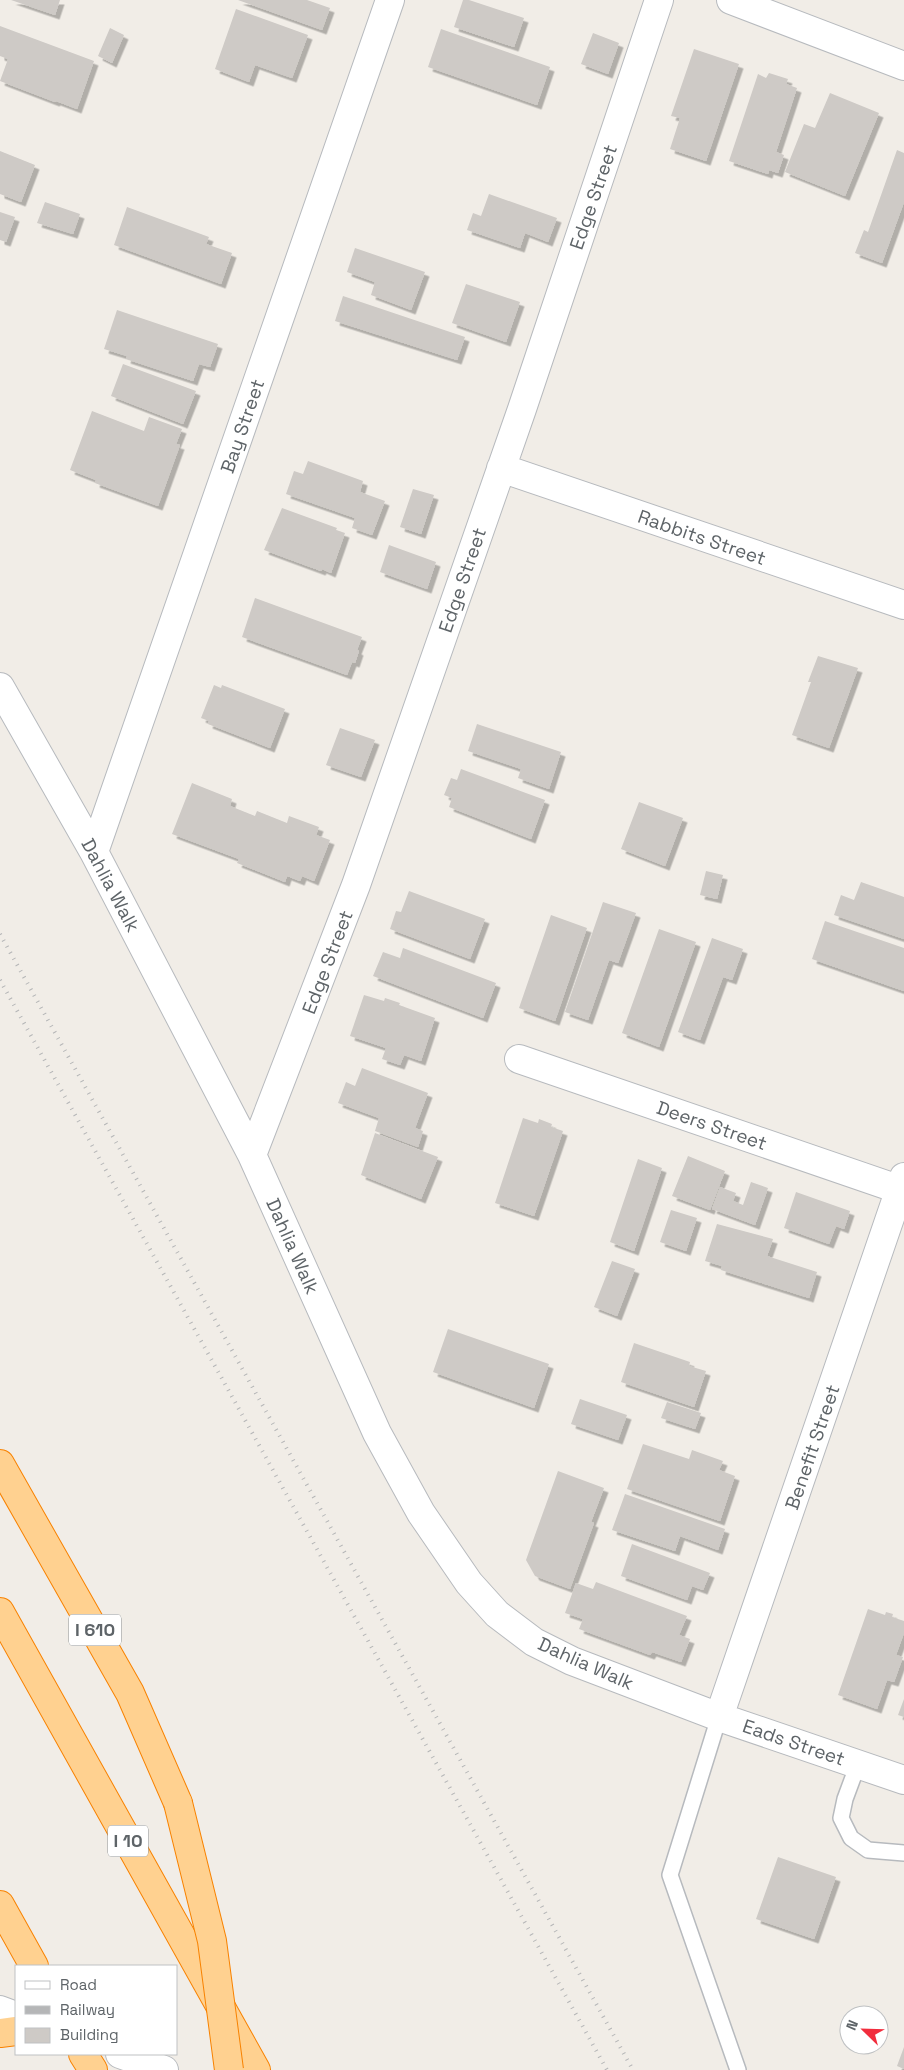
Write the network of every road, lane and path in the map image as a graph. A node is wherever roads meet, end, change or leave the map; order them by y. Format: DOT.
graph roads {
  1 [pos="390,0"];
  2 [pos="659,0"];
  3 [pos="731,0"];
  4 [pos="904,66"];
  5 [pos="501,468"];
  6 [pos="904,605"];
  7 [pos="0,687"];
  8 [pos="94,852"];
  9 [pos="519,1059"];
  10 [pos="252,1155"];
  11 [pos="903,1186"];
  12 [pos="0,1464"];
  13 [pos="0,1612"];
  14 [pos="684,1704"];
  15 [pos="719,1717"];
  16 [pos="858,1764"];
  17 [pos="904,1780"];
  18 [pos="904,1853"];
  19 [pos="0,1905"];
  20 [pos="33,1965"];
  21 [pos="0,2010"];
  22 [pos="15,2016"];
  23 [pos="15,2031"];
  24 [pos="0,2033"];
  25 [pos="85,2055"];
  26 [pos="123,2055"];
  27 [pos="93,2070"];
  28 [pos="164,2070"];
  29 [pos="229,2070"];
  30 [pos="256,2070"];
  31 [pos="738,2070"];
  1 -- 8 [label="street, Bay Street"];
  2 -- 5 [label="street, Edge Street"];
  3 -- 4 [label="street"];
  5 -- 6 [label="street, Rabbits Street"];
  5 -- 10 [label="street, Edge Street"];
  7 -- 8 [label="street, Dahlia Walk"];
  8 -- 10 [label="street, Dahlia Walk"];
  9 -- 11 [label="street, Deers Street"];
  10 -- 14 [label="street, Dahlia Walk"];
  11 -- 15 [label="street, Benefit Street"];
  12 -- 29 [label="highway, I 610, bridge"];
  13 -- 30 [label="highway, I 10, bridge"];
  14 -- 15 [label="street, Eads Street"];
  15 -- 16 [label="street, Eads Street"];
  15 -- 31 [label="lane"];
  16 -- 17 [label="street, Eads Street"];
  16 -- 18 [label="lane"];
  19 -- 20 [label="highway"];
  21 -- 22 [label="street"];
  23 -- 24 [label="highway"];
  25 -- 27 [label="highway"];
  26 -- 28 [label="street"];
}
